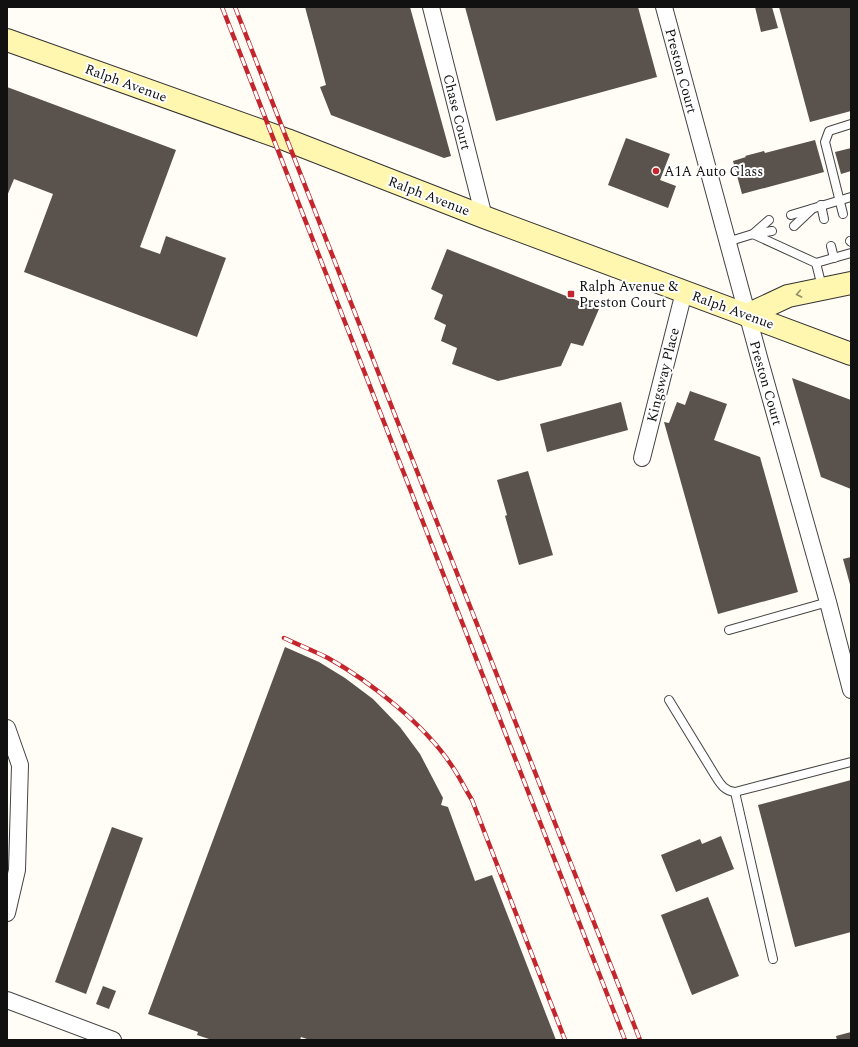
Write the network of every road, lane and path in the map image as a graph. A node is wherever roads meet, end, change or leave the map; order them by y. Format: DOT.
graph roads {
  1 [pos="431,7"];
  2 [pos="664,7"];
  3 [pos="7,40"];
  4 [pos="851,124"];
  5 [pos="851,197"];
  6 [pos="839,200"];
  7 [pos="817,206"];
  8 [pos="843,214"];
  9 [pos="791,215"];
  10 [pos="484,217"];
  11 [pos="824,219"];
  12 [pos="769,220"];
  13 [pos="794,226"];
  14 [pos="772,231"];
  15 [pos="753,234"];
  16 [pos="727,242"];
  17 [pos="831,246"];
  18 [pos="851,253"];
  19 [pos="834,258"];
  20 [pos="816,263"];
  21 [pos="851,283"];
  22 [pos="822,289"];
  23 [pos="684,292"];
  24 [pos="747,315"];
  25 [pos="850,349"];
  26 [pos="642,458"];
  27 [pos="828,602"];
  28 [pos="729,630"];
  29 [pos="851,690"];
  30 [pos="669,700"];
  31 [pos="7,728"];
  32 [pos="851,762"];
  33 [pos="14,763"];
  34 [pos="734,792"];
  35 [pos="7,913"];
  36 [pos="773,959"];
  37 [pos="7,1000"];
  38 [pos="113,1040"];
  1 -- 10 [label="street, Chase Court"];
  2 -- 16 [label="street, Preston Court"];
  3 -- 10 [label="main road, Ralph Avenue"];
  4 -- 6 [label="lane"];
  5 -- 6 [label="lane"];
  6 -- 7 [label="lane"];
  6 -- 8 [label="lane"];
  7 -- 9 [label="lane"];
  7 -- 11 [label="lane"];
  7 -- 13 [label="lane"];
  10 -- 23 [label="main road, Ralph Avenue"];
  12 -- 15 [label="lane"];
  14 -- 15 [label="lane"];
  15 -- 16 [label="lane"];
  15 -- 20 [label="lane"];
  16 -- 24 [label="street, Preston Court"];
  17 -- 19 [label="lane"];
  18 -- 19 [label="lane"];
  19 -- 20 [label="lane"];
  20 -- 22 [label="lane"];
  21 -- 22 [label="main road"];
  22 -- 24 [label="main road, one-way"];
  23 -- 24 [label="main road, Ralph Avenue"];
  23 -- 26 [label="street, Kingsway Place"];
  24 -- 25 [label="main road, Ralph Avenue"];
  24 -- 27 [label="street, Preston Court"];
  27 -- 28 [label="lane"];
  27 -- 29 [label="street, Preston Court"];
  30 -- 34 [label="lane"];
  31 -- 33 [label="street"];
  32 -- 34 [label="lane"];
  33 -- 35 [label="street"];
  34 -- 36 [label="lane"];
  37 -- 38 [label="street"];
}
